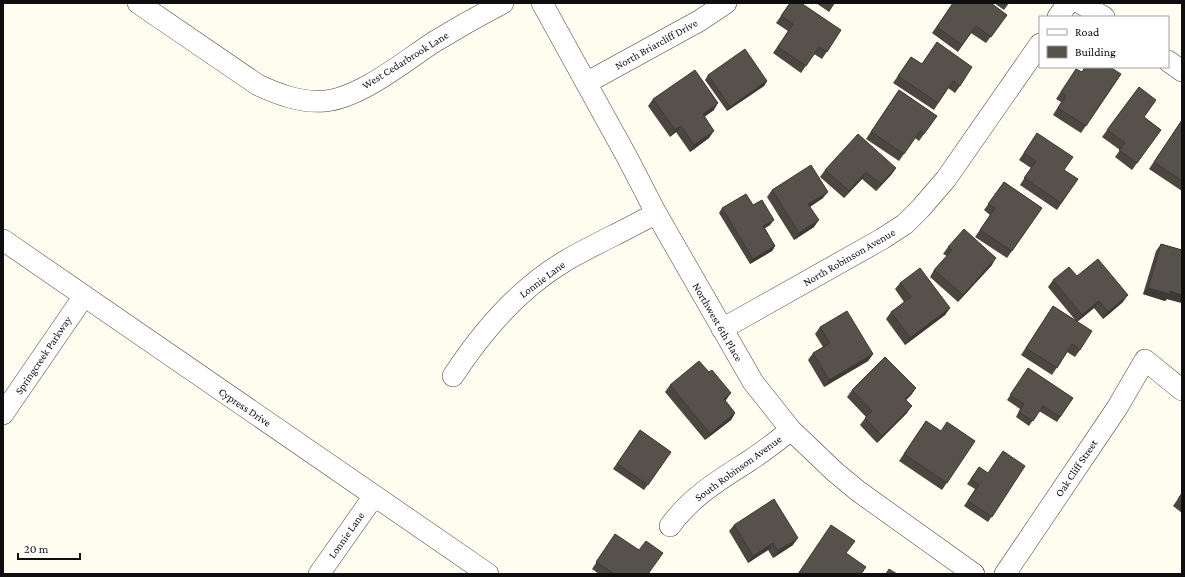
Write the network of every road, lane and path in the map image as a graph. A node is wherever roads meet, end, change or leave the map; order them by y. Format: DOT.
graph roads {
  1 [pos="138,3"];
  2 [pos="503,3"];
  3 [pos="542,3"];
  4 [pos="726,3"];
  5 [pos="1068,3"];
  6 [pos="1080,3"];
  7 [pos="1059,16"];
  8 [pos="1102,16"];
  9 [pos="1039,45"];
  10 [pos="1169,62"];
  11 [pos="1182,71"];
  12 [pos="586,84"];
  13 [pos="656,213"];
  14 [pos="3,240"];
  15 [pos="84,296"];
  16 [pos="722,329"];
  17 [pos="453,376"];
  18 [pos="1182,390"];
  19 [pos="3,414"];
  20 [pos="791,430"];
  21 [pos="374,496"];
  22 [pos="670,526"];
  23 [pos="319,574"];
  24 [pos="488,574"];
  25 [pos="974,574"];
  26 [pos="1005,574"];
  1 -- 2 [label="street, West Cedarbrook Lane"];
  3 -- 12 [label="street, Northwest 6th Place"];
  4 -- 12 [label="street, North Briarcliff Drive"];
  5 -- 7 [label="street"];
  6 -- 8 [label="street"];
  9 -- 16 [label="street, North Robinson Avenue"];
  10 -- 11 [label="street"];
  12 -- 13 [label="street, Northwest 6th Place"];
  13 -- 16 [label="street, Northwest 6th Place"];
  13 -- 17 [label="street, Lonnie Lane"];
  14 -- 15 [label="street, Cypress Drive"];
  15 -- 19 [label="street, Springcreek Parkway"];
  15 -- 21 [label="street, Cypress Drive"];
  16 -- 20 [label="street, Northwest 6th Place"];
  18 -- 26 [label="street, Oak Cliff Street"];
  20 -- 22 [label="street, South Robinson Avenue"];
  20 -- 25 [label="street, Northwest 6th Place"];
  21 -- 23 [label="street, Lonnie Lane"];
  21 -- 24 [label="street, Cypress Drive"];
}
